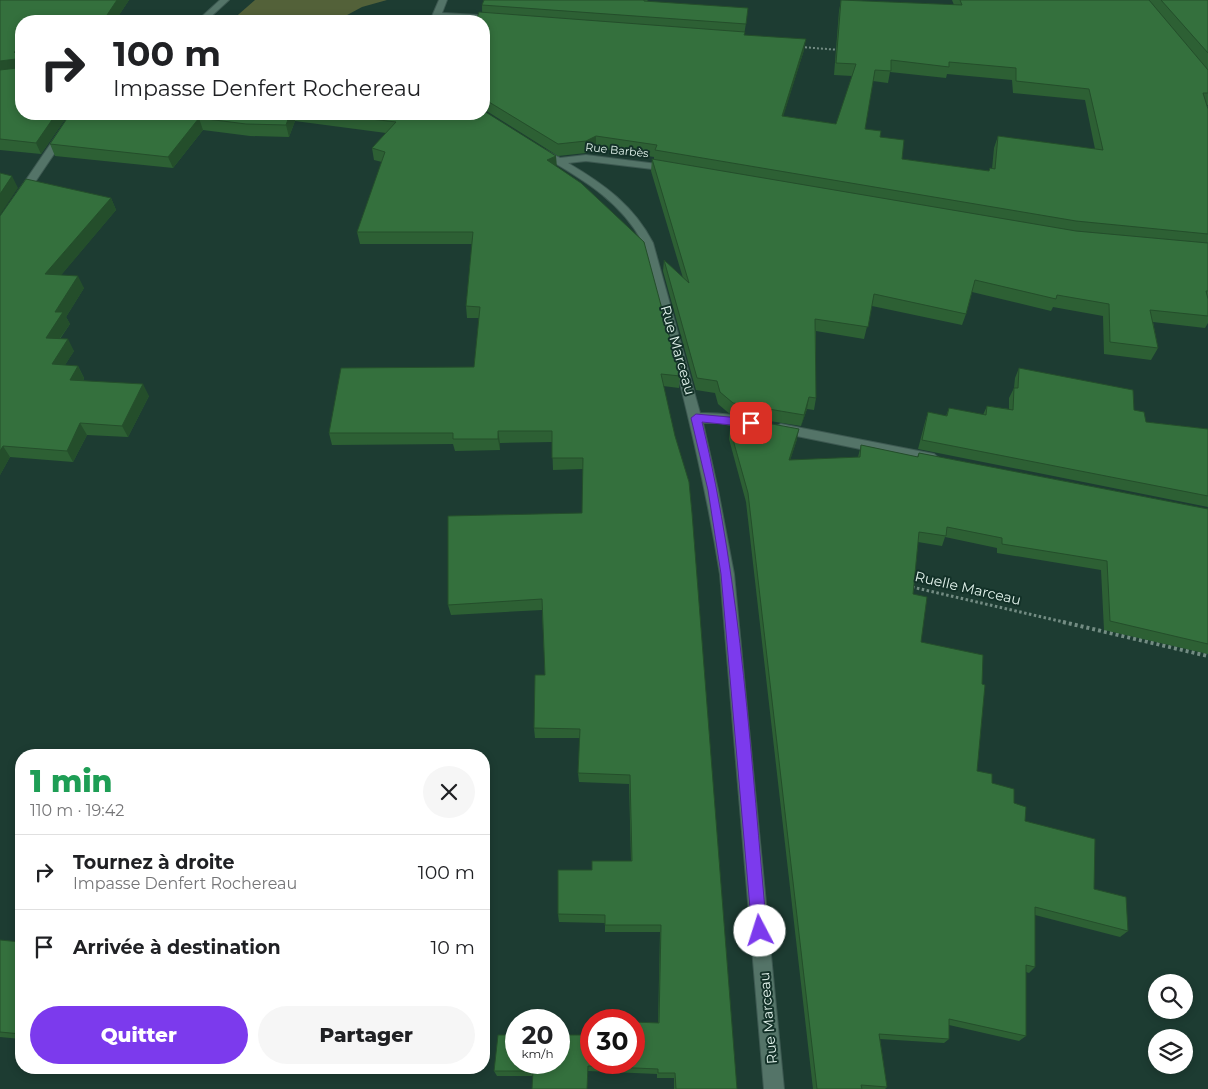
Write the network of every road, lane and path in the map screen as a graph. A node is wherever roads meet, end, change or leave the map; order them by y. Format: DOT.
graph roads {
  1 [pos="225,0"];
  2 [pos="444,0"];
  3 [pos="208,15"];
  4 [pos="437,15"];
  5 [pos="490,20"];
  6 [pos="506,20"];
  7 [pos="800,47"];
  8 [pos="840,50"];
  9 [pos="72,120"];
  10 [pos="532,145"];
  11 [pos="557,161"];
  12 [pos="682,170"];
  13 [pos="0,226"];
  14 [pos="696,418"];
  15 [pos="945,462"];
  16 [pos="911,587"];
  17 [pos="1208,656"];
  18 [pos="774,1089"];
  1 -- 3 [label="street"];
  2 -- 4 [label="street"];
  5 -- 6 [label="street"];
  7 -- 8 [label="path"];
  9 -- 13 [label="street"];
  10 -- 11 [label="street, Rue Marceau"];
  11 -- 12 [label="street, Rue Barbès"];
  11 -- 14 [label="street, Rue Marceau"];
  14 -- 15 [label="street"];
  14 -- 18 [label="street, Rue Marceau"];
  16 -- 17 [label="path, Ruelle Marceau"];
}
